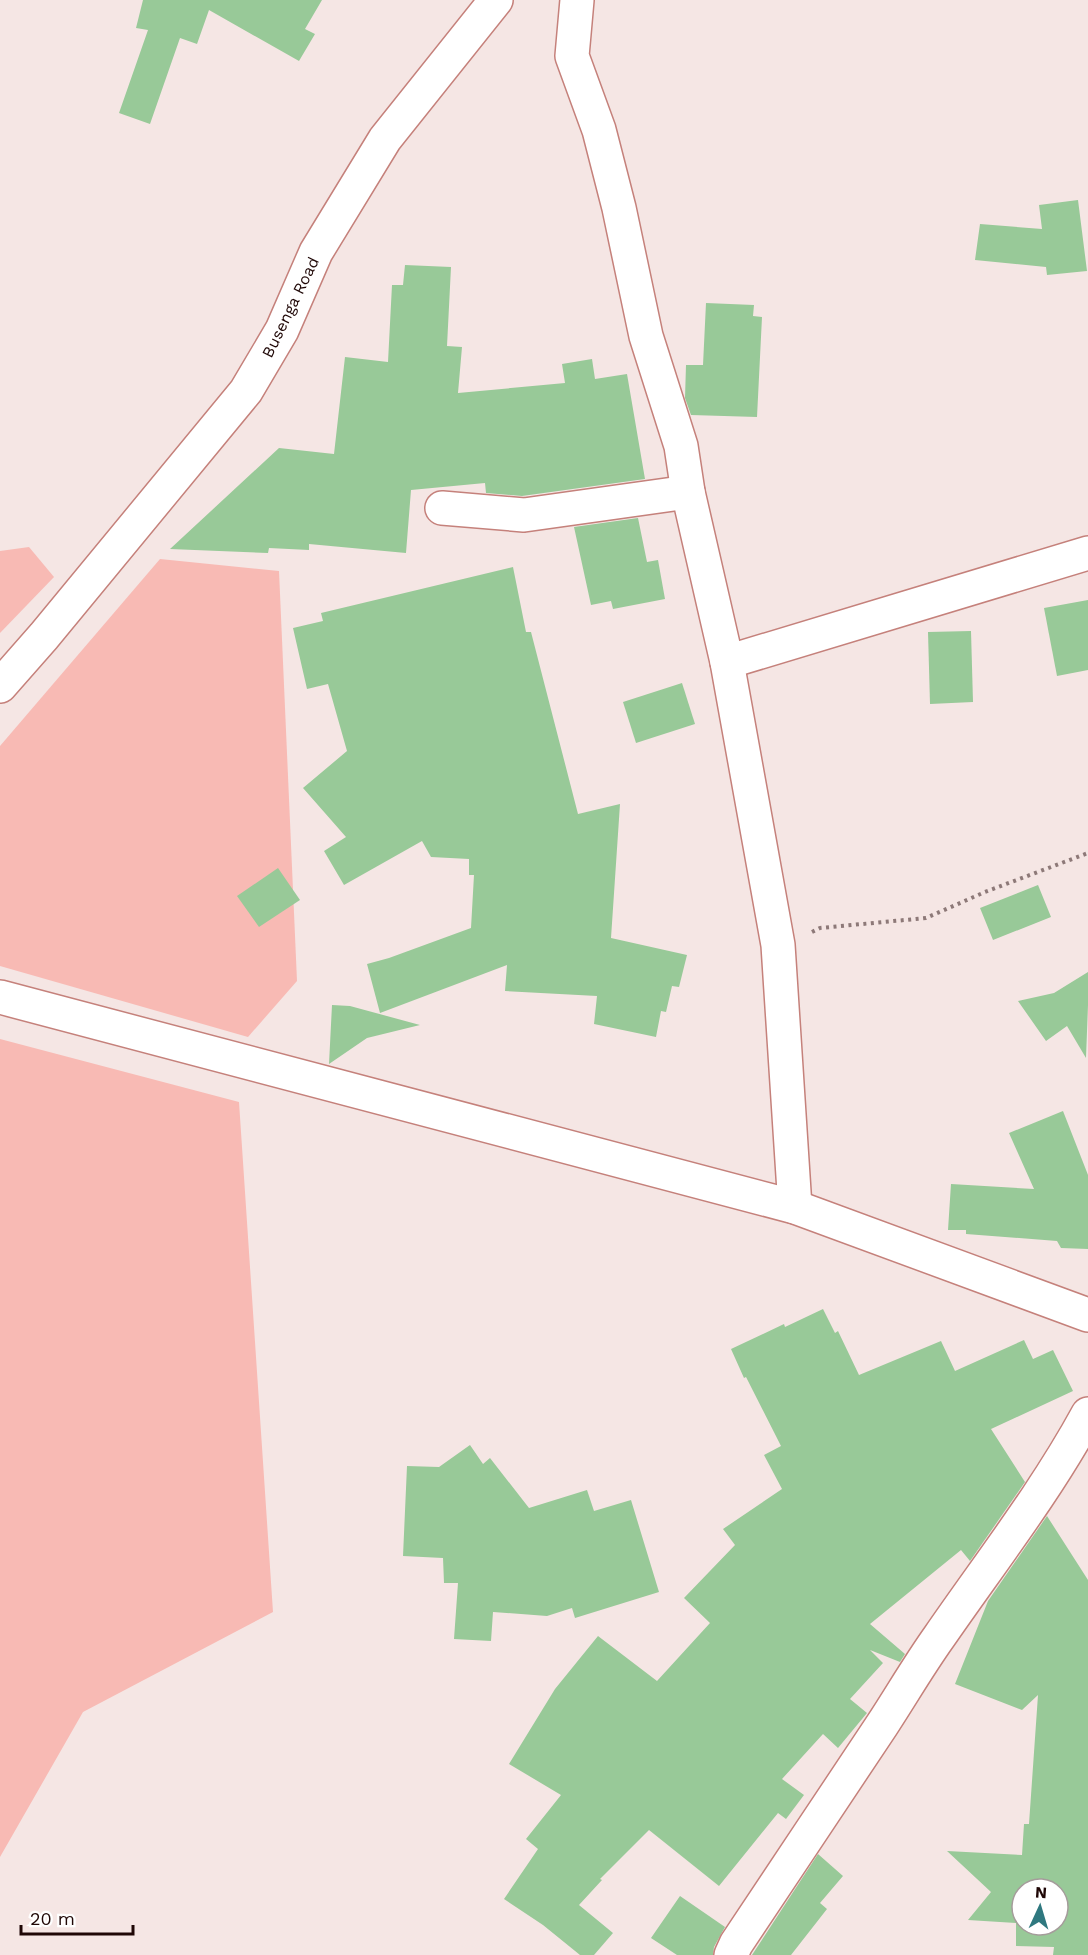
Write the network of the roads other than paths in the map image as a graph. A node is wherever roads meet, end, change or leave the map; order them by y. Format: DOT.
graph roads {
  1 [pos="496,0"];
  2 [pos="577,0"];
  3 [pos="688,492"];
  4 [pos="442,508"];
  5 [pos="1088,553"];
  6 [pos="727,662"];
  7 [pos="0,686"];
  8 [pos="0,997"];
  9 [pos="795,1207"];
  10 [pos="1088,1315"];
  11 [pos="1088,1414"];
  12 [pos="731,1955"];
  1 -- 7 [label="street, Busenga Road"];
  2 -- 3 [label="street"];
  3 -- 4 [label="street"];
  3 -- 6 [label="street"];
  5 -- 6 [label="street"];
  6 -- 9 [label="street"];
  8 -- 9 [label="street"];
  9 -- 10 [label="street"];
  11 -- 12 [label="street"];
}
